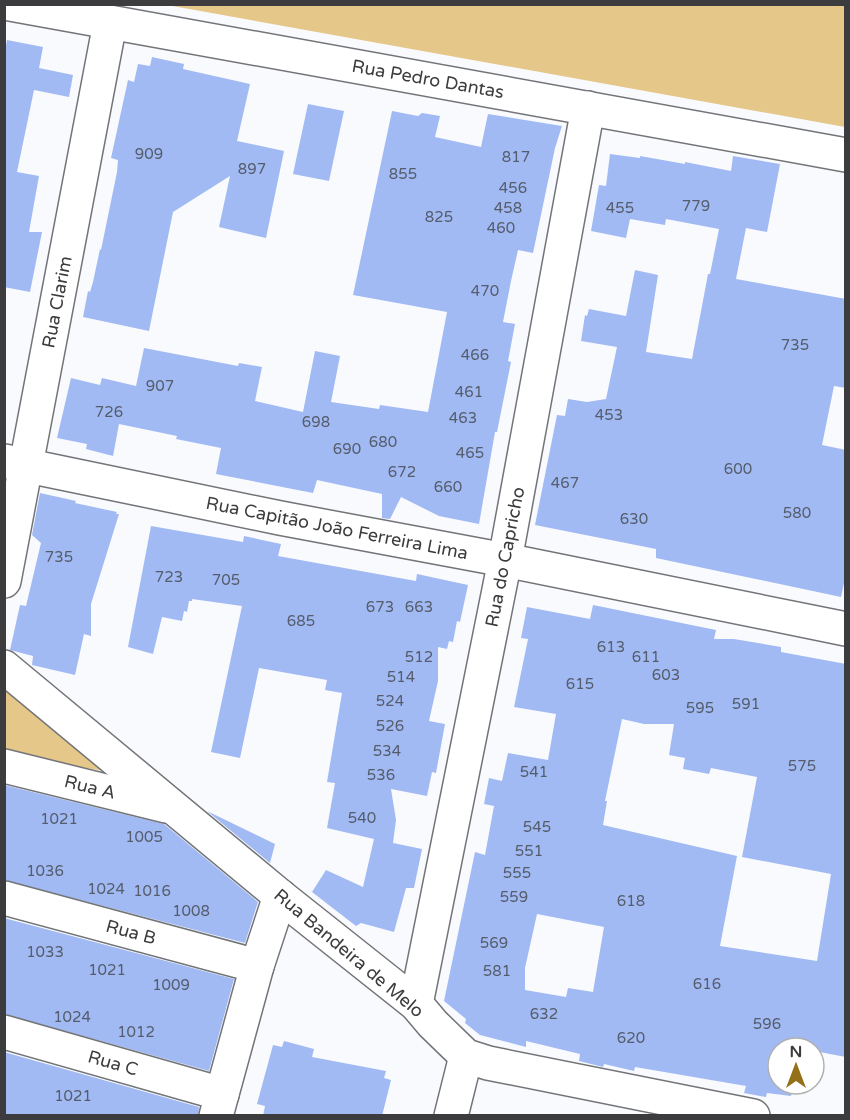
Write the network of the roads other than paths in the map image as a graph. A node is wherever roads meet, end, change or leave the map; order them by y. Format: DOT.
graph roads {
  1 [pos="9,4"];
  2 [pos="110,23"];
  3 [pos="588,108"];
  4 [pos="846,155"];
  5 [pos="15,463"];
  6 [pos="505,560"];
  7 [pos="4,581"];
  8 [pos="846,629"];
  9 [pos="4,667"];
  10 [pos="4,766"];
  11 [pos="175,809"];
  12 [pos="280,896"];
  13 [pos="4,898"];
  14 [pos="256,966"];
  15 [pos="416,1004"];
  16 [pos="4,1032"];
  17 [pos="466,1056"];
  18 [pos="219,1105"];
  19 [pos="451,1116"];
  20 [pos="753,1116"];
  1 -- 2 [label="street, Rua Pedro Dantas"];
  2 -- 3 [label="street, Rua Pedro Dantas"];
  2 -- 5 [label="street, Rua Clarim"];
  3 -- 4 [label="street, Rua Pedro Dantas"];
  3 -- 6 [label="street, Rua do Capricho"];
  5 -- 6 [label="street, Rua Capitão João Ferreira Lima"];
  5 -- 7 [label="street, Rua Clarim"];
  6 -- 8 [label="street, Rua Capitão João Ferreira Lima"];
  6 -- 15 [label="street, Rua do Capricho"];
  9 -- 11 [label="street, Rua Bandeira de Melo"];
  10 -- 11 [label="street, Rua A"];
  11 -- 12 [label="street, Rua Bandeira de Melo"];
  12 -- 14 [label="street"];
  12 -- 15 [label="street, Rua Bandeira de Melo"];
  13 -- 14 [label="street, Rua B"];
  14 -- 18 [label="street"];
  15 -- 17 [label="street, Rua Bandeira de Melo"];
  16 -- 18 [label="street, Rua C"];
  17 -- 19 [label="street"];
  17 -- 20 [label="street, Rua Bandeira de Melo"];
}
